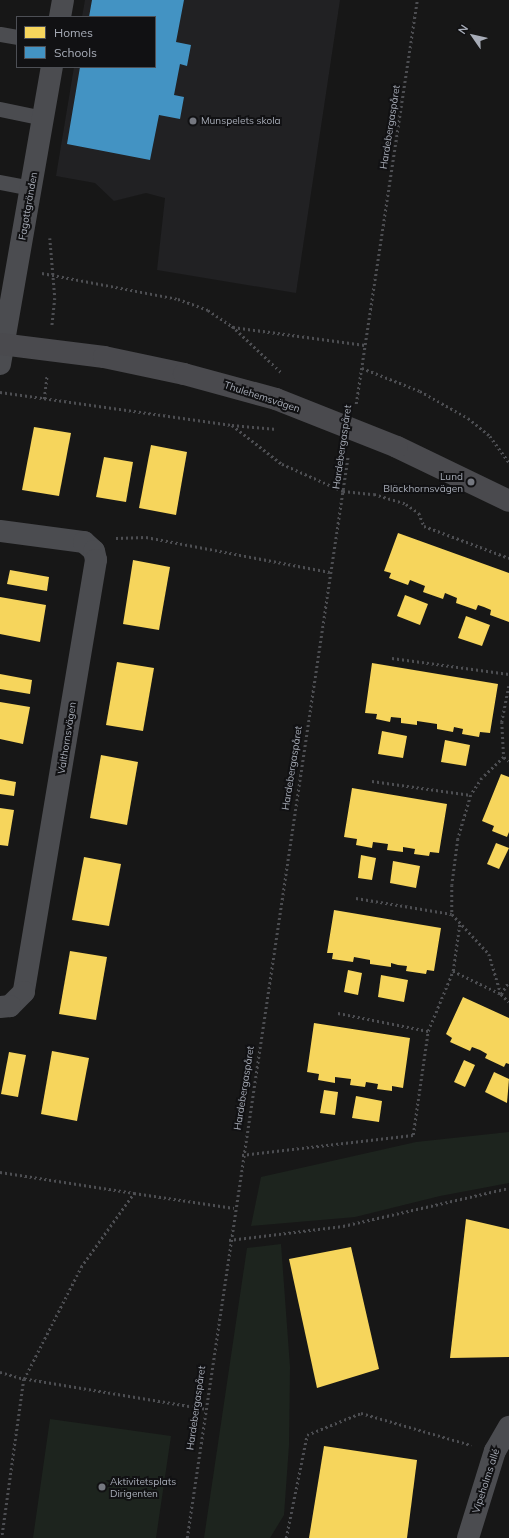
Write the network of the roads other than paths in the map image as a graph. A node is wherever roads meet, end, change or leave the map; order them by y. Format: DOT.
graph roads {
  1 [pos="63,0"];
  2 [pos="60,16"];
  3 [pos="0,34"];
  4 [pos="16,37"];
  5 [pos="52,68"];
  6 [pos="0,110"];
  7 [pos="43,118"];
  8 [pos="0,182"];
  9 [pos="30,188"];
  10 [pos="1,351"];
  11 [pos="509,500"];
  12 [pos="0,531"];
  13 [pos="0,1007"];
  14 [pos="509,1427"];
  15 [pos="468,1538"];
  1 -- 2 [label="street"];
  3 -- 4 [label="lane"];
  5 -- 7 [label="street, Fagottgränden"];
  6 -- 7 [label="lane"];
  7 -- 9 [label="street, Fagottgränden"];
  8 -- 9 [label="lane"];
  9 -- 10 [label="street, Fagottgränden"];
  10 -- 11 [label="street, Thulehemsvägen, bridge"];
  12 -- 13 [label="street, Valthornsvägen"];
  14 -- 15 [label="street, Vipeholms allé"];
}
